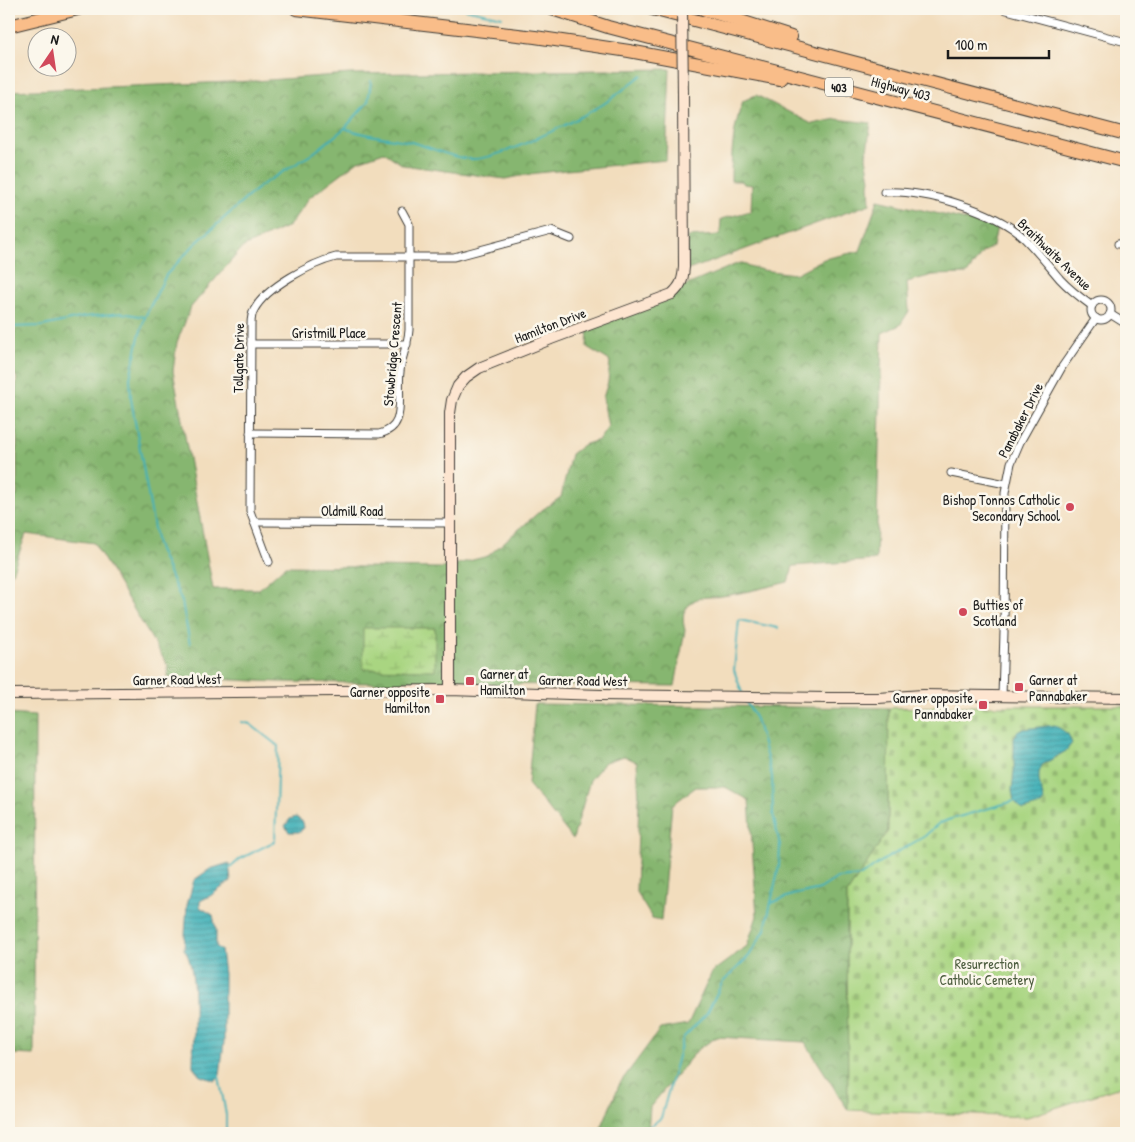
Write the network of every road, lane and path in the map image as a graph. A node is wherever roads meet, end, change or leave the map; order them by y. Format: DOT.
graph roads {
  1 [pos="78,9"];
  2 [pos="296,9"];
  3 [pos="552,9"];
  4 [pos="652,9"];
  5 [pos="682,9"];
  6 [pos="703,9"];
  7 [pos="1003,9"];
  8 [pos="9,26"];
  9 [pos="1126,42"];
  10 [pos="866,64"];
  11 [pos="870,95"];
  12 [pos="1126,134"];
  13 [pos="1126,162"];
  14 [pos="884,192"];
  15 [pos="402,211"];
  16 [pos="571,239"];
  17 [pos="1126,243"];
  18 [pos="1118,244"];
  19 [pos="410,257"];
  20 [pos="1092,306"];
  21 [pos="1110,314"];
  22 [pos="1096,318"];
  23 [pos="1126,324"];
  24 [pos="251,344"];
  25 [pos="407,344"];
  26 [pos="250,433"];
  27 [pos="951,472"];
  28 [pos="1006,484"];
  29 [pos="254,522"];
  30 [pos="450,523"];
  31 [pos="269,562"];
  32 [pos="450,690"];
  33 [pos="9,694"];
  34 [pos="1002,696"];
  35 [pos="1126,698"];
  1 -- 8 [label="highway"];
  2 -- 11 [label="highway"];
  3 -- 11 [label="highway, Highway 403 / 403"];
  4 -- 10 [label="highway, Highway 403 / 403"];
  5 -- 30 [label="main road, Hamilton Drive, bridge"];
  6 -- 10 [label="highway"];
  7 -- 9 [label="street"];
  10 -- 12 [label="highway, 403"];
  11 -- 13 [label="highway, Highway 403 / 403"];
  14 -- 20 [label="street, Braithwaite Avenue"];
  15 -- 19 [label="street, Stowbridge Crescent"];
  16 -- 19 [label="street, Tollgate Drive"];
  17 -- 18 [label="street"];
  19 -- 24 [label="street, Tollgate Drive"];
  19 -- 25 [label="street, Stowbridge Crescent"];
  20 -- 21 [label="street"];
  20 -- 22 [label="street"];
  21 -- 22 [label="street"];
  21 -- 23 [label="street"];
  22 -- 28 [label="street, Panabaker Drive"];
  24 -- 25 [label="street, Gristmill Place"];
  24 -- 26 [label="street, Tollgate Drive"];
  25 -- 26 [label="street, Stowbridge Crescent"];
  26 -- 29 [label="street, Tollgate Drive"];
  27 -- 28 [label="street"];
  28 -- 34 [label="street, Panabaker Drive"];
  29 -- 30 [label="street, Oldmill Road"];
  29 -- 31 [label="street, Tollgate Drive"];
  30 -- 32 [label="main road, Hamilton Drive"];
  32 -- 33 [label="main road, Garner Road West"];
  32 -- 34 [label="main road, Garner Road West"];
  34 -- 35 [label="main road, Garner Road West"];
}
